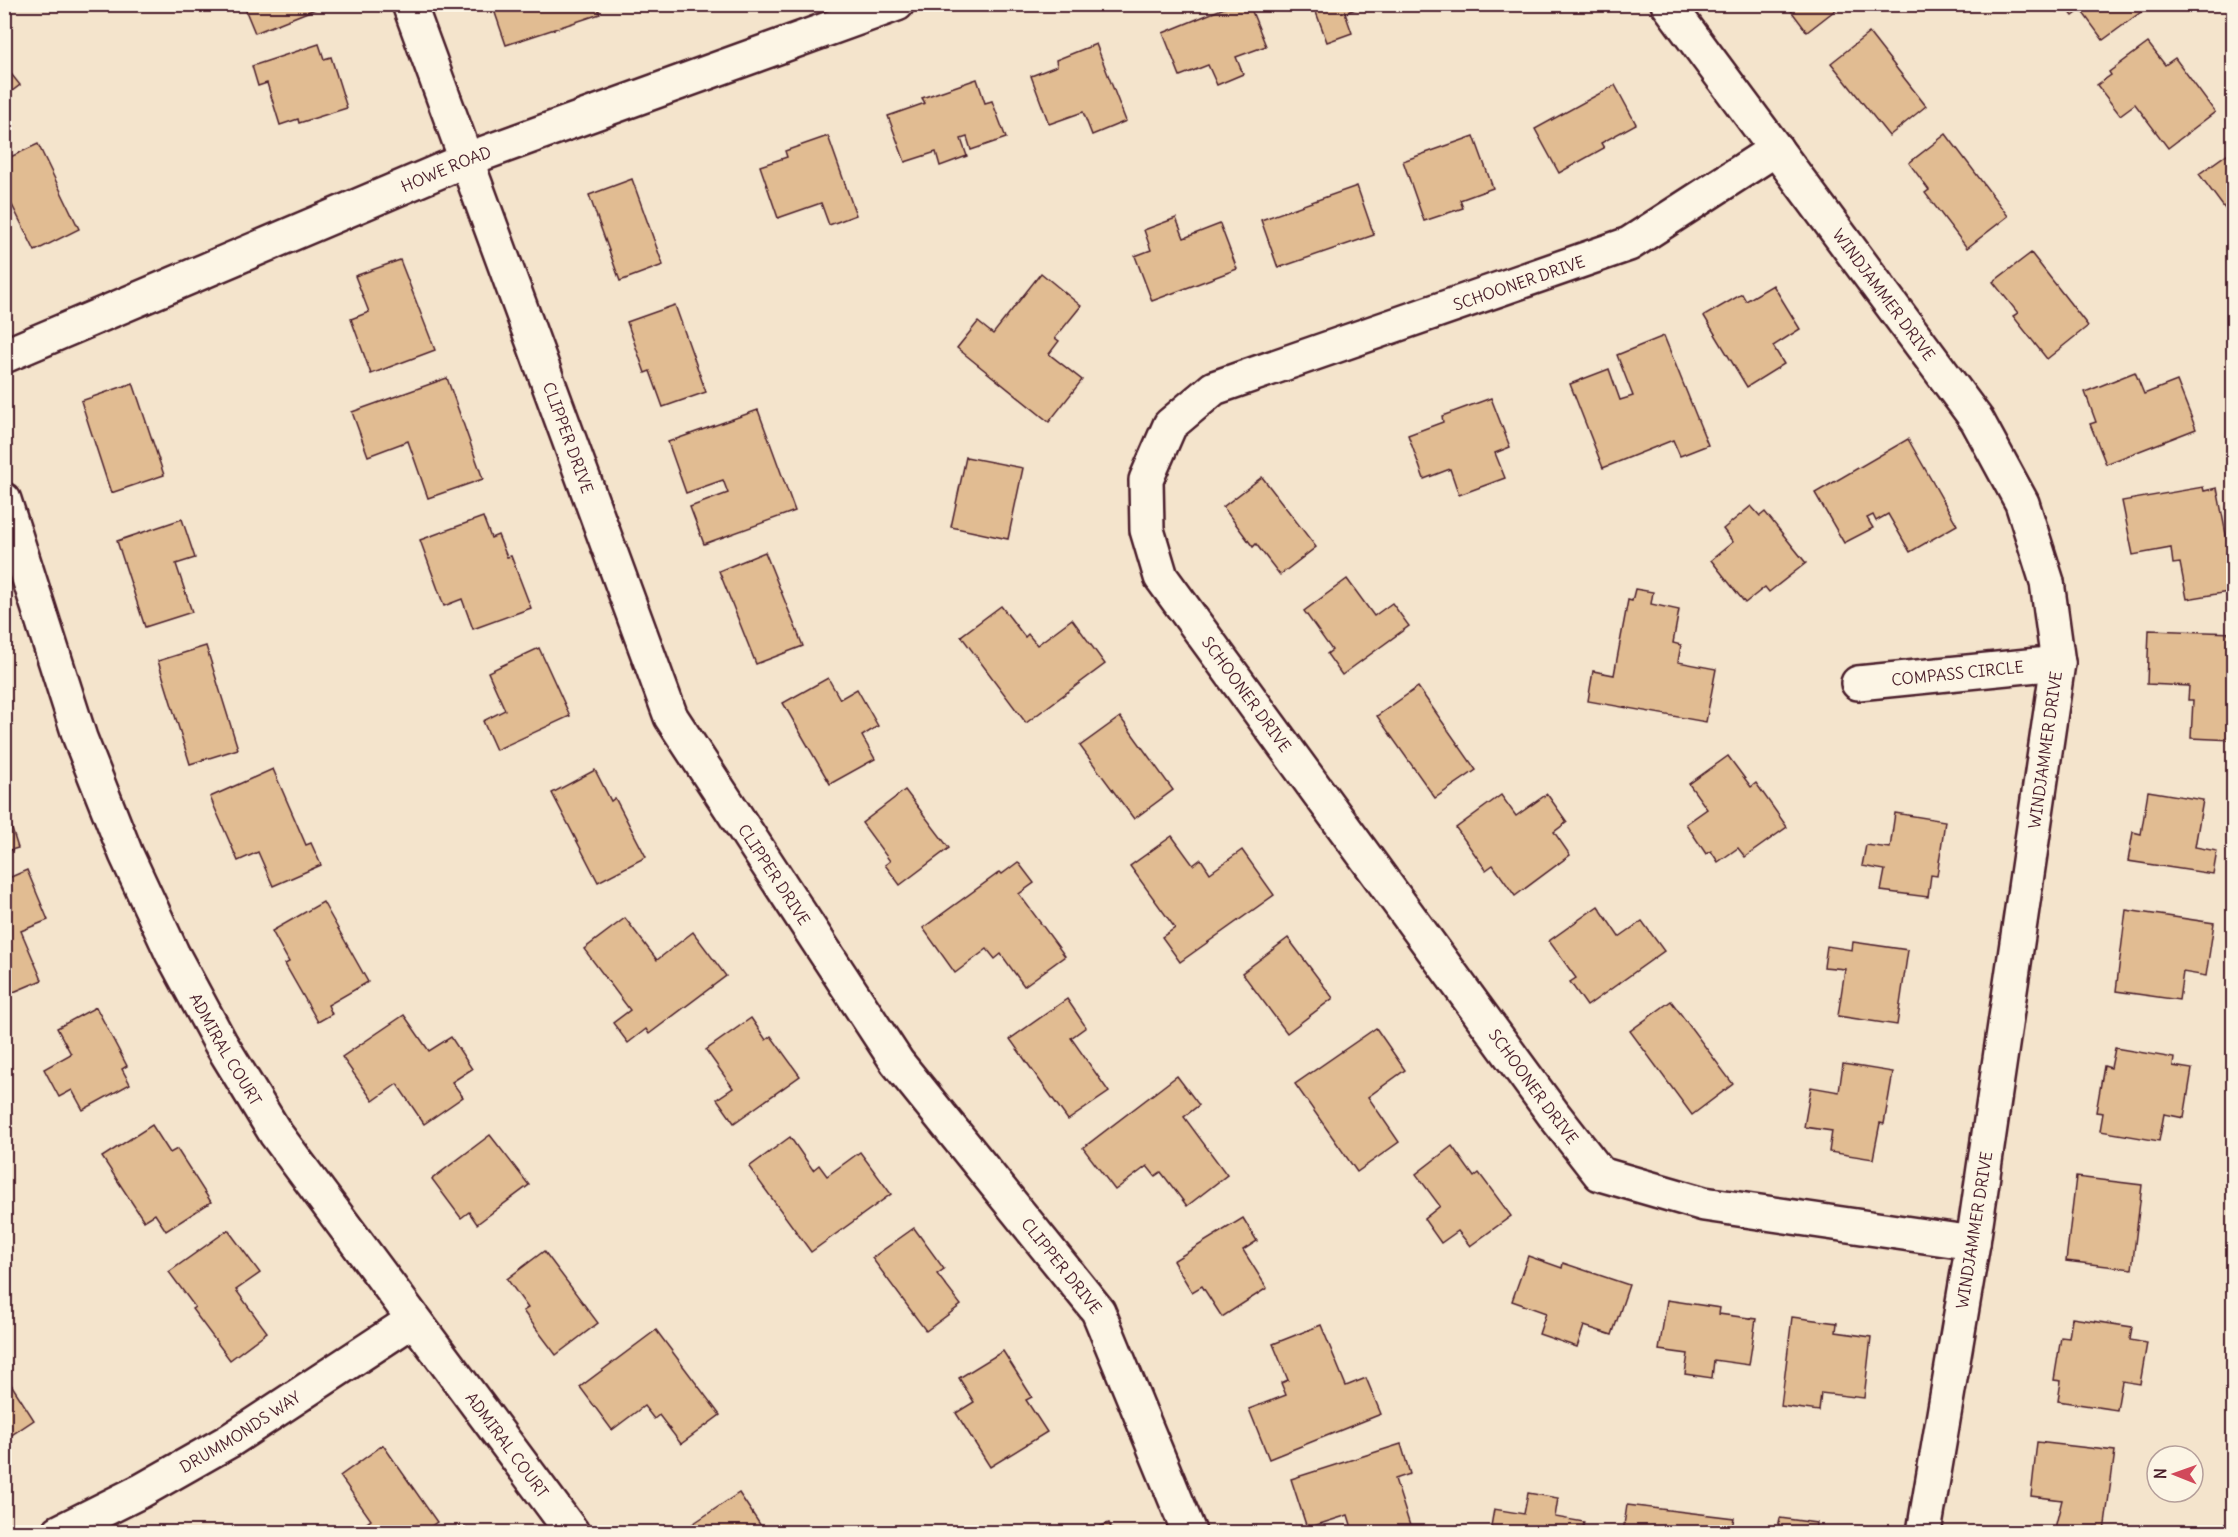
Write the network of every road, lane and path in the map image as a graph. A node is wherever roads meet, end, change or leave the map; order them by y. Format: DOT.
graph roads {
  1 [pos="409,4"];
  2 [pos="897,4"];
  3 [pos="1668,4"];
  4 [pos="1776,149"];
  5 [pos="468,159"];
  6 [pos="4,356"];
  7 [pos="4,500"];
  8 [pos="2058,663"];
  9 [pos="1858,683"];
  10 [pos="1973,1243"];
  11 [pos="413,1320"];
  12 [pos="59,1533"];
  13 [pos="572,1533"];
  14 [pos="1189,1533"];
  15 [pos="1924,1533"];
  1 -- 5 [label="street, CLIPPER DRIVE"];
  2 -- 5 [label="street, HOWE ROAD"];
  3 -- 4 [label="street, WINDJAMMER DRIVE"];
  4 -- 8 [label="street, WINDJAMMER DRIVE"];
  4 -- 10 [label="street, SCHOONER DRIVE"];
  5 -- 6 [label="street, HOWE ROAD"];
  5 -- 14 [label="street, CLIPPER DRIVE"];
  7 -- 11 [label="street, ADMIRAL COURT"];
  8 -- 9 [label="street, COMPASS CIRCLE"];
  8 -- 10 [label="street, WINDJAMMER DRIVE"];
  10 -- 15 [label="street, WINDJAMMER DRIVE"];
  11 -- 12 [label="street, DRUMMONDS WAY"];
  11 -- 13 [label="street, ADMIRAL COURT"];
}
